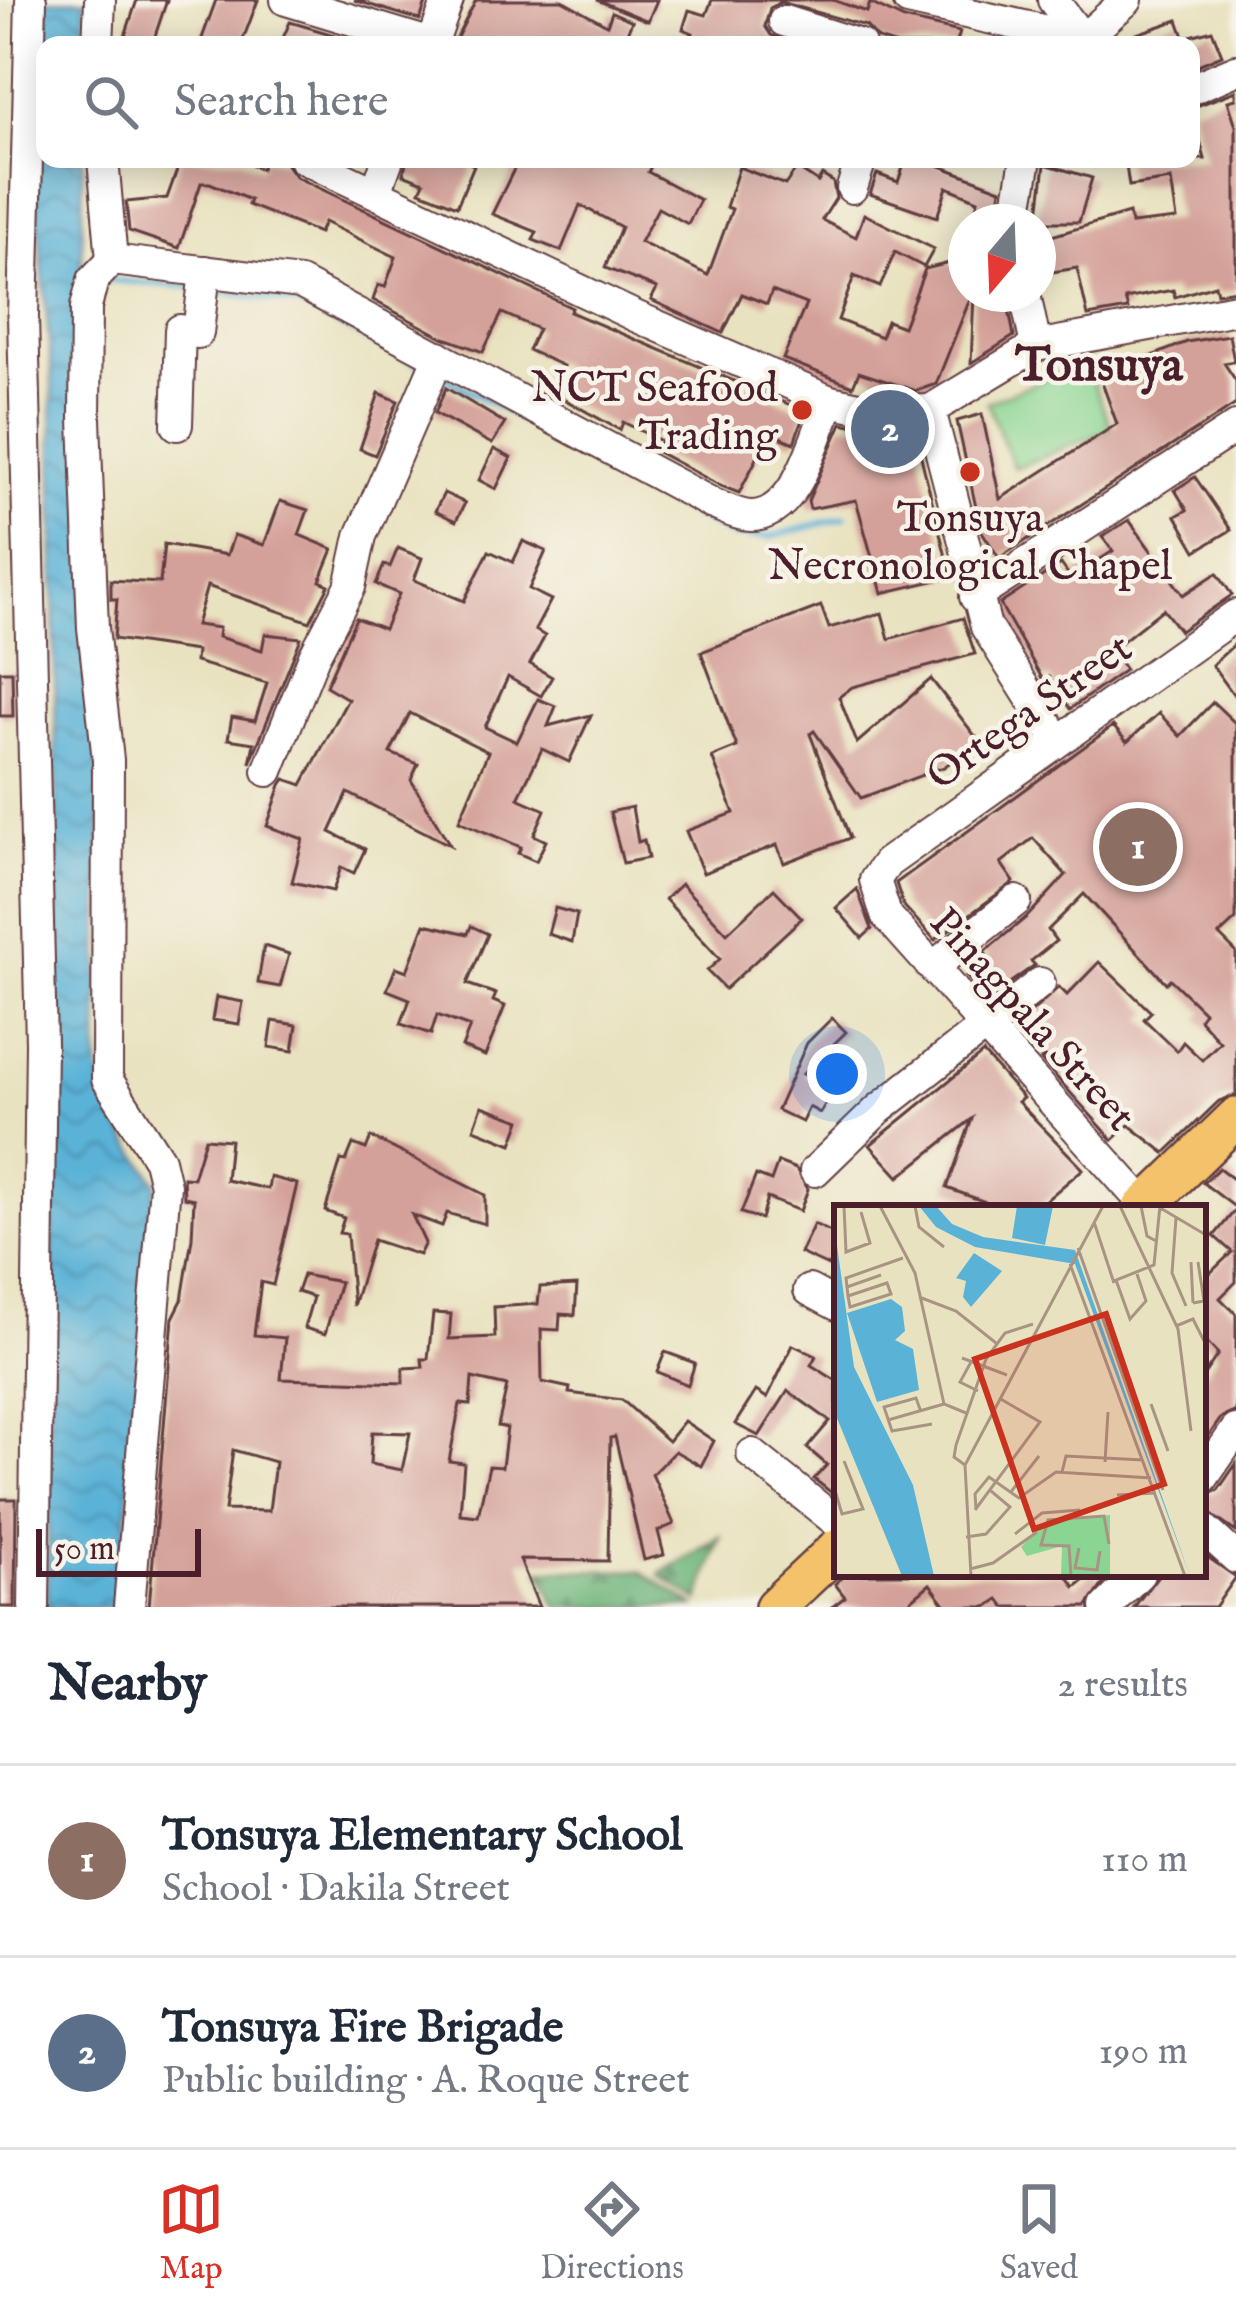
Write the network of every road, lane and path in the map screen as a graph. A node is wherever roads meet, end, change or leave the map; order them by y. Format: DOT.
graph roads {
  1 [pos="31,0"];
  2 [pos="100,0"];
  3 [pos="286,0"];
  4 [pos="448,0"];
  5 [pos="908,0"];
  6 [pos="1053,0"];
  7 [pos="1126,0"];
  8 [pos="784,21"];
  9 [pos="1077,32"];
  10 [pos="98,36"];
  11 [pos="403,36"];
  12 [pos="435,36"];
  13 [pos="832,36"];
  14 [pos="1236,70"];
  15 [pos="1200,85"];
  16 [pos="105,168"];
  17 [pos="325,168"];
  18 [pos="385,168"];
  19 [pos="1024,168"];
  20 [pos="376,190"];
  21 [pos="1018,204"];
  22 [pos="112,260"];
  23 [pos="205,271"];
  24 [pos="1236,309"];
  25 [pos="1029,312"];
  26 [pos="1036,346"];
  27 [pos="439,356"];
  28 [pos="830,400"];
  29 [pos="930,410"];
  30 [pos="177,425"];
  31 [pos="1236,427"];
  32 [pos="975,597"];
  33 [pos="1236,615"];
  34 [pos="1056,738"];
  35 [pos="268,771"];
  36 [pos="875,880"];
  37 [pos="1016,902"];
  38 [pos="934,968"];
  39 [pos="1040,983"];
  40 [pos="986,1025"];
  41 [pos="1236,1118"];
  42 [pos="814,1171"];
  43 [pos="1142,1205"];
  44 [pos="1146,1205"];
  45 [pos="808,1291"];
  46 [pos="834,1304"];
  47 [pos="1236,1430"];
  48 [pos="752,1454"];
  49 [pos="1206,1474"];
  50 [pos="834,1520"];
  51 [pos="1206,1531"];
  52 [pos="834,1552"];
  53 [pos="1236,1558"];
  54 [pos="1136,1577"];
  55 [pos="34,1607"];
  56 [pos="129,1607"];
  57 [pos="775,1607"];
  58 [pos="1106,1607"];
  1 -- 55 [label="street"];
  2 -- 10 [label="street"];
  3 -- 11 [label="street"];
  4 -- 12 [label="street"];
  5 -- 9 [label="street"];
  6 -- 9 [label="street"];
  7 -- 9 [label="street"];
  8 -- 13 [label="street"];
  14 -- 15 [label="street"];
  16 -- 22 [label="street"];
  17 -- 20 [label="street"];
  18 -- 20 [label="street"];
  19 -- 21 [label="street"];
  20 -- 28 [label="street"];
  22 -- 23 [label="street"];
  22 -- 56 [label="street"];
  23 -- 27 [label="street"];
  23 -- 30 [label="street"];
  24 -- 26 [label="street"];
  25 -- 26 [label="street"];
  26 -- 29 [label="street"];
  27 -- 28 [label="street"];
  27 -- 35 [label="street"];
  28 -- 29 [label="street"];
  29 -- 32 [label="street"];
  31 -- 32 [label="street"];
  32 -- 34 [label="street"];
  33 -- 34 [label="street, Ortega Street"];
  34 -- 36 [label="street, Ortega Street"];
  36 -- 38 [label="street, Pinagpala Street"];
  37 -- 38 [label="street"];
  38 -- 40 [label="street, Pinagpala Street"];
  39 -- 40 [label="street"];
  40 -- 42 [label="street"];
  40 -- 43 [label="street, Pinagpala Street"];
  41 -- 44 [label="main road"];
  45 -- 46 [label="street"];
  47 -- 49 [label="street"];
  48 -- 50 [label="street"];
  51 -- 53 [label="street"];
  52 -- 57 [label="main road"];
  54 -- 58 [label="street"];
}
